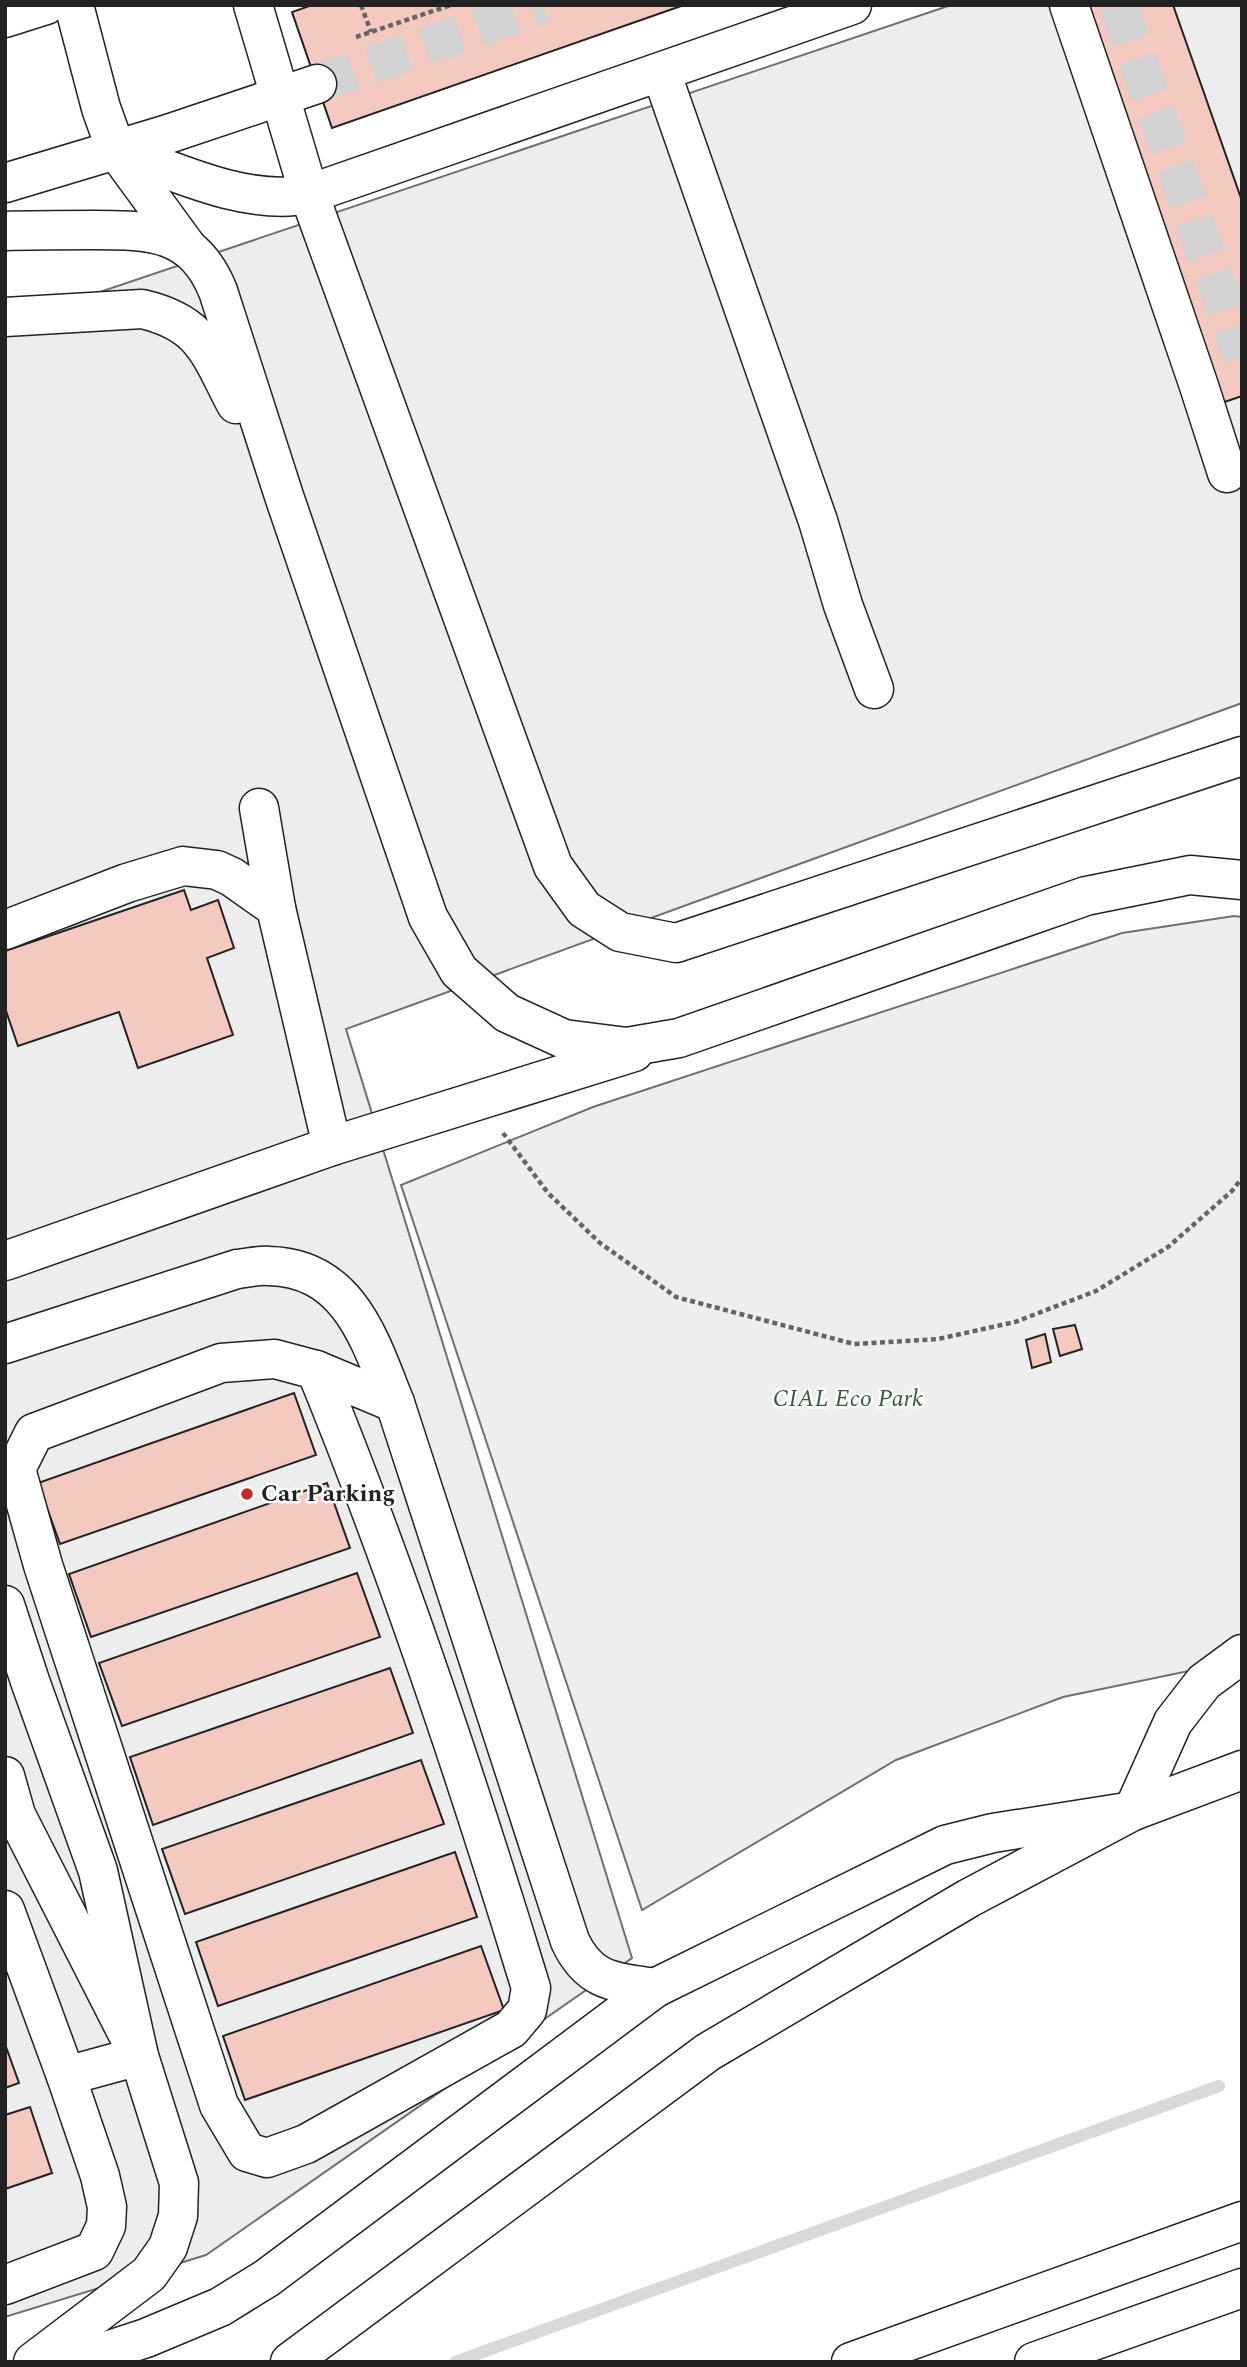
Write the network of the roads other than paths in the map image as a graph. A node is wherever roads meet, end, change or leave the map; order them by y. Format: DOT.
graph roads {
  1 [pos="46,5"];
  2 [pos="74,5"];
  3 [pos="253,5"];
  4 [pos="852,5"];
  5 [pos="1069,5"];
  6 [pos="5,18"];
  7 [pos="661,72"];
  8 [pos="317,84"];
  9 [pos="280,94"];
  10 [pos="116,150"];
  11 [pos="5,183"];
  12 [pos="309,194"];
  13 [pos="5,231"];
  14 [pos="187,247"];
  15 [pos="5,317"];
  16 [pos="1227,473"];
  17 [pos="284,496"];
  18 [pos="874,689"];
  19 [pos="1242,756"];
  20 [pos="259,808"];
  21 [pos="1242,880"];
  22 [pos="276,908"];
  23 [pos="5,930"];
  24 [pos="679,1038"];
  25 [pos="332,1146"];
  26 [pos="5,1261"];
  27 [pos="5,1345"];
  28 [pos="316,1370"];
  29 [pos="395,1403"];
  30 [pos="5,1605"];
  31 [pos="1242,1654"];
  32 [pos="485,1676"];
  33 [pos="436,1692"];
  34 [pos="1242,1770"];
  35 [pos="5,1776"];
  36 [pos="1133,1811"];
  37 [pos="5,1910"];
  38 [pos="655,1988"];
  39 [pos="138,2056"];
  40 [pos="66,2076"];
  41 [pos="219,2105"];
  42 [pos="156,2107"];
  43 [pos="1242,2221"];
  44 [pos="5,2285"];
  45 [pos="1242,2288"];
  46 [pos="33,2362"];
  47 [pos="73,2362"];
  48 [pos="290,2362"];
  49 [pos="851,2362"];
  50 [pos="1034,2362"];
  1 -- 6 [label="street"];
  2 -- 10 [label="street"];
  3 -- 9 [label="street"];
  4 -- 7 [label="street"];
  5 -- 16 [label="street"];
  7 -- 12 [label="street"];
  7 -- 18 [label="street"];
  8 -- 9 [label="street"];
  9 -- 10 [label="street"];
  9 -- 12 [label="street"];
  10 -- 11 [label="street"];
  10 -- 12 [label="street"];
  10 -- 14 [label="street"];
  12 -- 19 [label="street"];
  13 -- 14 [label="street"];
  14 -- 17 [label="street"];
  15 -- 17 [label="street"];
  17 -- 24 [label="street"];
  20 -- 22 [label="street"];
  21 -- 24 [label="street"];
  22 -- 23 [label="street"];
  22 -- 25 [label="street"];
  24 -- 25 [label="street"];
  25 -- 26 [label="street"];
  27 -- 29 [label="street"];
  28 -- 29 [label="street"];
  28 -- 33 [label="street"];
  28 -- 41 [label="street"];
  29 -- 32 [label="street"];
  30 -- 39 [label="street"];
  31 -- 36 [label="street"];
  32 -- 33 [label="street"];
  32 -- 38 [label="street"];
  33 -- 41 [label="street"];
  34 -- 36 [label="street"];
  35 -- 39 [label="street"];
  36 -- 38 [label="street"];
  36 -- 48 [label="street"];
  37 -- 40 [label="street"];
  38 -- 47 [label="street"];
  39 -- 40 [label="street"];
  39 -- 42 [label="street"];
  40 -- 44 [label="street"];
  41 -- 42 [label="street"];
  42 -- 46 [label="street"];
  43 -- 49 [label="street"];
  45 -- 50 [label="street"];
}
